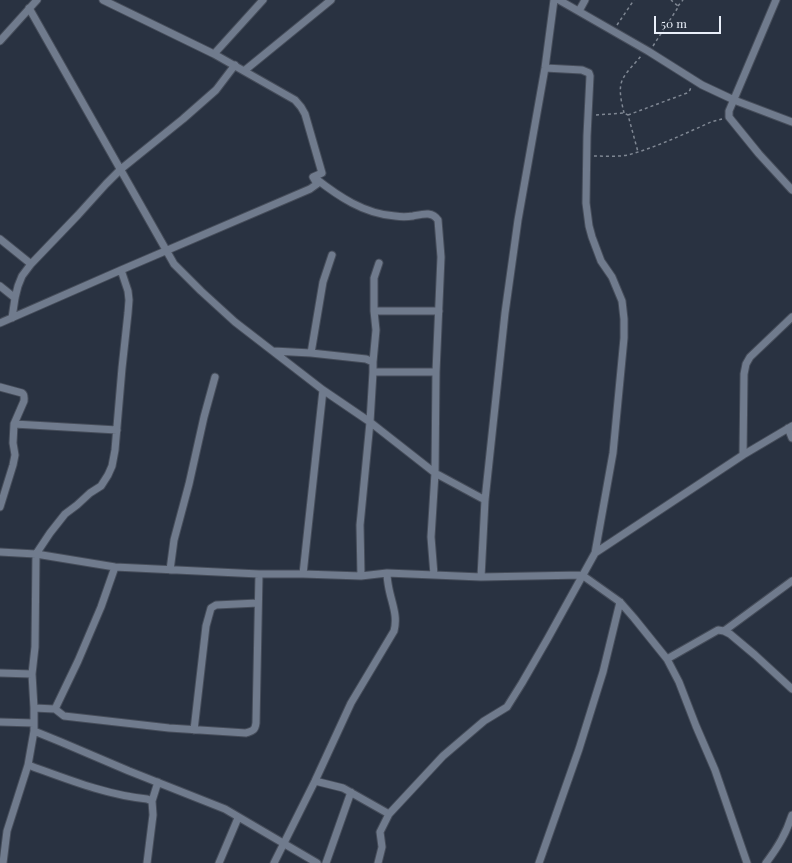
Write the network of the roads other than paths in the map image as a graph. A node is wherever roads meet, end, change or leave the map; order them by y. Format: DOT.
graph roads {
  1 [pos="37,0"];
  2 [pos="103,0"];
  3 [pos="263,0"];
  4 [pos="331,0"];
  5 [pos="554,0"];
  6 [pos="559,0"];
  7 [pos="585,0"];
  8 [pos="776,0"];
  9 [pos="30,8"];
  10 [pos="579,11"];
  11 [pos="0,41"];
  12 [pos="214,54"];
  13 [pos="234,65"];
  14 [pos="545,68"];
  15 [pos="244,71"];
  16 [pos="734,100"];
  17 [pos="792,122"];
  18 [pos="121,169"];
  19 [pos="313,177"];
  20 [pos="792,190"];
  21 [pos="0,239"];
  22 [pos="167,250"];
  23 [pos="332,255"];
  24 [pos="379,263"];
  25 [pos="31,264"];
  26 [pos="121,270"];
  27 [pos="0,286"];
  28 [pos="15,298"];
  29 [pos="374,311"];
  30 [pos="439,311"];
  31 [pos="792,317"];
  32 [pos="12,318"];
  33 [pos="0,323"];
  34 [pos="272,351"];
  35 [pos="311,353"];
  36 [pos="373,362"];
  37 [pos="373,372"];
  38 [pos="436,372"];
  39 [pos="215,377"];
  40 [pos="0,387"];
  41 [pos="322,390"];
  42 [pos="370,422"];
  43 [pos="14,424"];
  44 [pos="790,427"];
  45 [pos="117,430"];
  46 [pos="792,438"];
  47 [pos="743,455"];
  48 [pos="435,473"];
  49 [pos="485,500"];
  50 [pos="0,507"];
  51 [pos="0,552"];
  52 [pos="595,553"];
  53 [pos="36,554"];
  54 [pos="115,567"];
  55 [pos="170,570"];
  56 [pos="387,573"];
  57 [pos="258,574"];
  58 [pos="303,574"];
  59 [pos="434,575"];
  60 [pos="582,575"];
  61 [pos="361,576"];
  62 [pos="481,577"];
  63 [pos="792,581"];
  64 [pos="620,602"];
  65 [pos="258,603"];
  66 [pos="724,631"];
  67 [pos="667,659"];
  68 [pos="0,673"];
  69 [pos="32,674"];
  70 [pos="792,689"];
  71 [pos="34,708"];
  72 [pos="55,709"];
  73 [pos="0,722"];
  74 [pos="34,723"];
  75 [pos="194,730"];
  76 [pos="34,732"];
  77 [pos="28,765"];
  78 [pos="315,781"];
  79 [pos="158,782"];
  80 [pos="351,792"];
  81 [pos="152,801"];
  82 [pos="389,814"];
  83 [pos="792,815"];
  84 [pos="238,818"];
  85 [pos="283,844"];
  86 [pos="3,863"];
  87 [pos="147,863"];
  88 [pos="219,863"];
  89 [pos="274,863"];
  90 [pos="317,863"];
  91 [pos="326,863"];
  92 [pos="378,863"];
  93 [pos="539,863"];
  94 [pos="747,863"];
  95 [pos="766,863"];
  1 -- 9 [label="street"];
  2 -- 12 [label="street"];
  3 -- 12 [label="street"];
  4 -- 15 [label="street"];
  5 -- 14 [label="street"];
  6 -- 10 [label="street"];
  7 -- 10 [label="street"];
  8 -- 16 [label="street"];
  9 -- 11 [label="street"];
  9 -- 18 [label="street"];
  10 -- 16 [label="street"];
  12 -- 13 [label="street"];
  13 -- 15 [label="street"];
  13 -- 18 [label="street"];
  14 -- 49 [label="street"];
  14 -- 52 [label="street"];
  15 -- 19 [label="street"];
  16 -- 17 [label="street"];
  16 -- 20 [label="street"];
  18 -- 22 [label="street"];
  18 -- 25 [label="street"];
  19 -- 22 [label="street"];
  19 -- 30 [label="street"];
  21 -- 25 [label="street"];
  22 -- 26 [label="street"];
  22 -- 34 [label="street"];
  23 -- 35 [label="street"];
  24 -- 29 [label="street"];
  25 -- 28 [label="street"];
  26 -- 32 [label="street"];
  26 -- 45 [label="street"];
  27 -- 28 [label="street"];
  28 -- 32 [label="street"];
  29 -- 30 [label="street"];
  29 -- 36 [label="street"];
  30 -- 38 [label="street"];
  31 -- 47 [label="street"];
  32 -- 33 [label="street"];
  34 -- 35 [label="street"];
  34 -- 41 [label="street"];
  35 -- 36 [label="street"];
  36 -- 37 [label="street"];
  37 -- 38 [label="street"];
  37 -- 42 [label="street"];
  38 -- 48 [label="street"];
  39 -- 55 [label="street"];
  40 -- 43 [label="street"];
  41 -- 42 [label="street"];
  41 -- 58 [label="street"];
  42 -- 48 [label="street"];
  42 -- 61 [label="street"];
  43 -- 45 [label="street"];
  43 -- 50 [label="street"];
  44 -- 46 [label="street"];
  44 -- 47 [label="street"];
  45 -- 53 [label="street"];
  47 -- 52 [label="street"];
  48 -- 49 [label="street"];
  48 -- 59 [label="street"];
  49 -- 62 [label="street"];
  51 -- 53 [label="street"];
  52 -- 60 [label="street"];
  53 -- 54 [label="street"];
  53 -- 69 [label="street"];
  54 -- 55 [label="street"];
  54 -- 72 [label="street"];
  55 -- 57 [label="street"];
  56 -- 59 [label="street"];
  56 -- 61 [label="street"];
  56 -- 78 [label="street"];
  57 -- 58 [label="street"];
  57 -- 65 [label="street"];
  58 -- 61 [label="street"];
  59 -- 62 [label="street"];
  60 -- 62 [label="street"];
  60 -- 64 [label="street"];
  60 -- 82 [label="street"];
  63 -- 66 [label="street"];
  64 -- 67 [label="street"];
  64 -- 93 [label="street"];
  65 -- 75 [label="street"];
  65 -- 75 [label="street"];
  66 -- 67 [label="street"];
  66 -- 70 [label="street"];
  67 -- 94 [label="street"];
  68 -- 69 [label="street"];
  69 -- 71 [label="street"];
  71 -- 72 [label="street"];
  71 -- 74 [label="street"];
  72 -- 75 [label="street"];
  73 -- 74 [label="street"];
  74 -- 76 [label="street"];
  76 -- 77 [label="street"];
  76 -- 79 [label="street"];
  77 -- 81 [label="street"];
  77 -- 86 [label="street"];
  78 -- 80 [label="street"];
  78 -- 85 [label="street"];
  79 -- 81 [label="street"];
  79 -- 84 [label="street"];
  80 -- 82 [label="street"];
  80 -- 91 [label="street"];
  81 -- 87 [label="street"];
  82 -- 92 [label="street"];
  83 -- 95 [label="street"];
  84 -- 85 [label="street"];
  84 -- 88 [label="street"];
  85 -- 89 [label="street"];
  85 -- 90 [label="street"];
}
